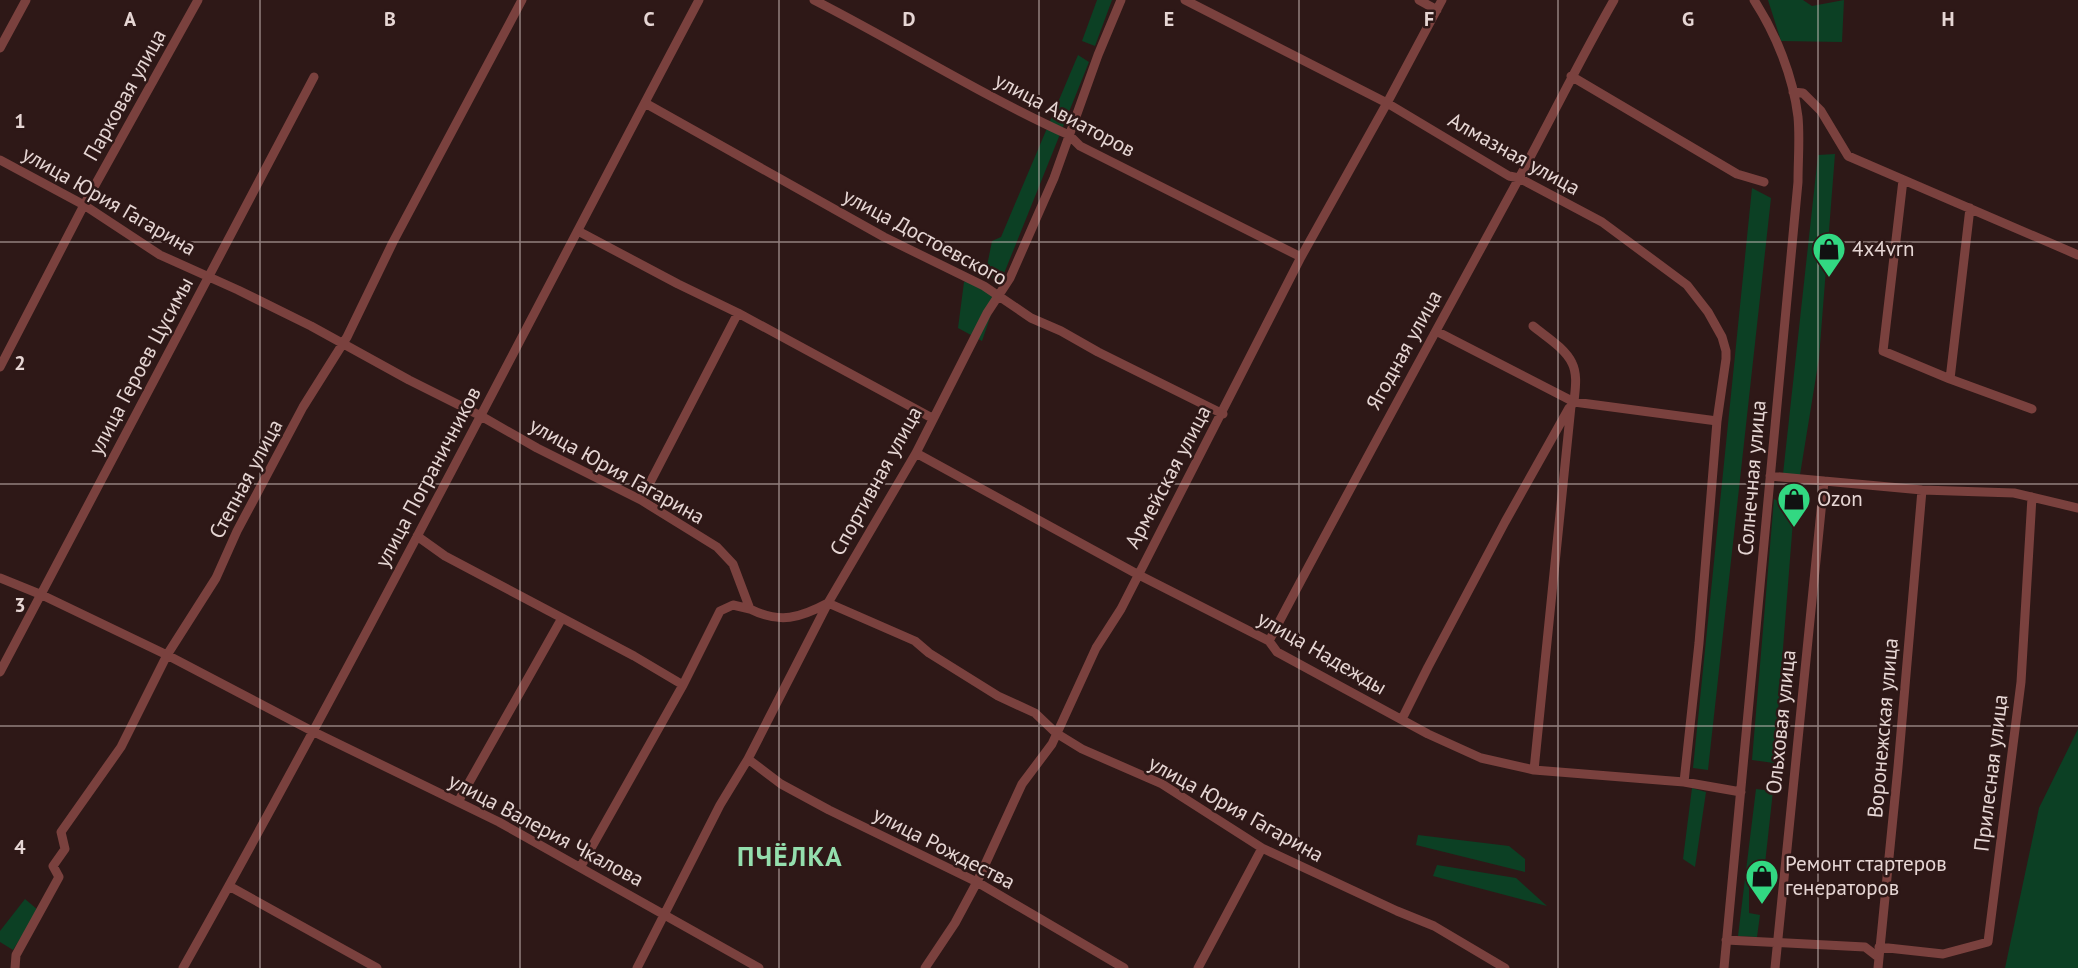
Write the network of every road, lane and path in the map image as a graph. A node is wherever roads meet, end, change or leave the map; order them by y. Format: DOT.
graph roads {
  1 [pos="26,0"];
  2 [pos="198,0"];
  3 [pos="522,0"];
  4 [pos="699,0"];
  5 [pos="814,0"];
  6 [pos="1121,0"];
  7 [pos="1185,0"];
  8 [pos="1419,0"];
  9 [pos="1442,0"];
  10 [pos="1614,0"];
  11 [pos="1754,0"];
  12 [pos="1437,10"];
  13 [pos="0,48"];
  14 [pos="1571,76"];
  15 [pos="314,77"];
  16 [pos="1793,92"];
  17 [pos="645,103"];
  18 [pos="1387,104"];
  19 [pos="1069,135"];
  20 [pos="0,160"];
  21 [pos="1519,178"];
  22 [pos="1904,180"];
  23 [pos="1764,182"];
  24 [pos="84,205"];
  25 [pos="1970,208"];
  26 [pos="578,231"];
  27 [pos="2078,255"];
  28 [pos="1301,257"];
  29 [pos="208,276"];
  30 [pos="1000,296"];
  31 [pos="738,312"];
  32 [pos="1533,326"];
  33 [pos="1436,331"];
  34 [pos="342,343"];
  35 [pos="0,367"];
  36 [pos="1950,379"];
  37 [pos="1573,404"];
  38 [pos="2032,409"];
  39 [pos="1223,414"];
  40 [pos="481,416"];
  41 [pos="932,418"];
  42 [pos="1717,421"];
  43 [pos="916,453"];
  44 [pos="1770,476"];
  45 [pos="1824,481"];
  46 [pos="1922,490"];
  47 [pos="2032,497"];
  48 [pos="641,500"];
  49 [pos="2078,508"];
  50 [pos="417,536"];
  51 [pos="1137,574"];
  52 [pos="0,578"];
  53 [pos="42,594"];
  54 [pos="828,603"];
  55 [pos="750,609"];
  56 [pos="562,618"];
  57 [pos="1269,641"];
  58 [pos="167,655"];
  59 [pos="0,672"];
  60 [pos="683,685"];
  61 [pos="1402,719"];
  62 [pos="312,731"];
  63 [pos="1056,733"];
  64 [pos="748,759"];
  65 [pos="1534,770"];
  66 [pos="1684,782"];
  67 [pos="1741,792"];
  68 [pos="458,802"];
  69 [pos="1262,848"];
  70 [pos="581,866"];
  71 [pos="977,882"];
  72 [pos="229,886"];
  73 [pos="664,914"];
  74 [pos="1726,940"];
  75 [pos="1776,942"];
  76 [pos="1879,947"];
  77 [pos="1878,957"];
  78 [pos="1493,962"];
  79 [pos="15,968"];
  80 [pos="183,968"];
  81 [pos="377,968"];
  82 [pos="637,968"];
  83 [pos="759,968"];
  84 [pos="925,968"];
  85 [pos="1124,968"];
  86 [pos="1198,968"];
  87 [pos="1483,968"];
  88 [pos="1504,968"];
  89 [pos="1724,968"];
  90 [pos="1775,968"];
  91 [pos="1878,968"];
  1 -- 13 [label="street"];
  2 -- 24 [label="street, Парковая улица"];
  3 -- 34 [label="street, Степная улица"];
  4 -- 17 [label="street, улица Пограничников"];
  5 -- 19 [label="street, улица Авиаторов"];
  6 -- 19 [label="street, Спортивная улица"];
  7 -- 18 [label="street, Алмазная улица"];
  8 -- 12 [label="street"];
  9 -- 12 [label="street, Армейская улица"];
  10 -- 14 [label="street, Ягодная улица"];
  11 -- 16 [label="street, Солнечная улица"];
  12 -- 18 [label="street, Армейская улица"];
  14 -- 21 [label="street, Ягодная улица"];
  14 -- 23 [label="street"];
  15 -- 29 [label="street, улица Героев Цусимы"];
  16 -- 22 [label="street"];
  16 -- 44 [label="street, Солнечная улица"];
  17 -- 26 [label="street, улица Пограничников"];
  17 -- 30 [label="street, улица Достоевского"];
  18 -- 21 [label="street, Алмазная улица"];
  18 -- 28 [label="street, Армейская улица"];
  19 -- 28 [label="street, улица Авиаторов"];
  19 -- 30 [label="street, Спортивная улица"];
  20 -- 24 [label="street, улица Юрия Гагарина"];
  21 -- 33 [label="street, Ягодная улица"];
  21 -- 42 [label="street, Алмазная улица"];
  22 -- 25 [label="street"];
  22 -- 36 [label="street"];
  24 -- 29 [label="street, улица Юрия Гагарина"];
  24 -- 35 [label="street, Парковая улица"];
  25 -- 27 [label="street"];
  25 -- 36 [label="street"];
  26 -- 31 [label="street"];
  26 -- 40 [label="street, улица Пограничников"];
  28 -- 39 [label="street, Армейская улица"];
  29 -- 34 [label="street, улица Юрия Гагарина"];
  29 -- 53 [label="street, улица Героев Цусимы"];
  30 -- 39 [label="street, улица Достоевского"];
  30 -- 41 [label="street, Спортивная улица"];
  31 -- 41 [label="street"];
  31 -- 48 [label="street"];
  32 -- 37 [label="street"];
  33 -- 37 [label="street"];
  33 -- 57 [label="street, Ягодная улица"];
  34 -- 40 [label="street, улица Юрия Гагарина"];
  34 -- 58 [label="street, Степная улица"];
  36 -- 38 [label="street"];
  37 -- 42 [label="street"];
  37 -- 61 [label="street"];
  37 -- 65 [label="street"];
  39 -- 51 [label="street, Армейская улица"];
  40 -- 48 [label="street, улица Юрия Гагарина"];
  40 -- 50 [label="street, улица Пограничников"];
  41 -- 43 [label="street, Спортивная улица"];
  42 -- 66 [label="street, Алмазная улица"];
  43 -- 51 [label="street, улица Надежды"];
  43 -- 54 [label="street, Спортивная улица"];
  44 -- 45 [label="street"];
  44 -- 67 [label="street, Солнечная улица"];
  45 -- 46 [label="street"];
  45 -- 75 [label="street, Ольховая улица"];
  46 -- 47 [label="street"];
  46 -- 76 [label="street, Воронежская улица"];
  47 -- 49 [label="street"];
  47 -- 76 [label="street, Прилесная улица"];
  48 -- 55 [label="street, улица Юрия Гагарина"];
  50 -- 56 [label="street"];
  50 -- 62 [label="street, улица Пограничников"];
  51 -- 57 [label="street, улица Надежды"];
  51 -- 63 [label="street, Армейская улица"];
  52 -- 53 [label="street, улица Валерия Чкалова"];
  53 -- 58 [label="street, улица Валерия Чкалова"];
  53 -- 59 [label="street, улица Героев Цусимы"];
  54 -- 55 [label="street"];
  54 -- 63 [label="street, улица Юрия Гагарина"];
  54 -- 64 [label="street, Спортивная улица"];
  55 -- 60 [label="street"];
  56 -- 60 [label="street"];
  56 -- 68 [label="street"];
  57 -- 61 [label="street, улица Надежды"];
  58 -- 62 [label="street, улица Валерия Чкалова"];
  58 -- 79 [label="street, Степная улица"];
  60 -- 70 [label="street"];
  61 -- 65 [label="street, улица Надежды"];
  62 -- 68 [label="street, улица Валерия Чкалова"];
  62 -- 72 [label="street, улица Пограничников"];
  63 -- 69 [label="street, улица Юрия Гагарина"];
  63 -- 71 [label="street, Армейская улица"];
  64 -- 71 [label="street, улица Рождества"];
  64 -- 73 [label="street, Спортивная улица"];
  65 -- 66 [label="street, улица Надежды"];
  66 -- 67 [label="street, улица Надежды"];
  67 -- 74 [label="street, Солнечная улица"];
  68 -- 70 [label="street, улица Валерия Чкалова"];
  69 -- 78 [label="street, улица Юрия Гагарина"];
  69 -- 86 [label="street"];
  70 -- 73 [label="street, улица Валерия Чкалова"];
  71 -- 84 [label="street, Армейская улица"];
  71 -- 85 [label="street, улица Рождества"];
  72 -- 80 [label="street, улица Пограничников"];
  72 -- 81 [label="street"];
  73 -- 82 [label="street, Спортивная улица"];
  73 -- 83 [label="street, улица Валерия Чкалова"];
  74 -- 75 [label="street"];
  74 -- 89 [label="street, Солнечная улица"];
  75 -- 77 [label="street"];
  75 -- 90 [label="street, Ольховая улица"];
  76 -- 77 [label="street, Воронежская улица"];
  77 -- 91 [label="street, Воронежская улица"];
  78 -- 87 [label="street"];
  78 -- 88 [label="street, улица Юрия Гагарина"];
}
